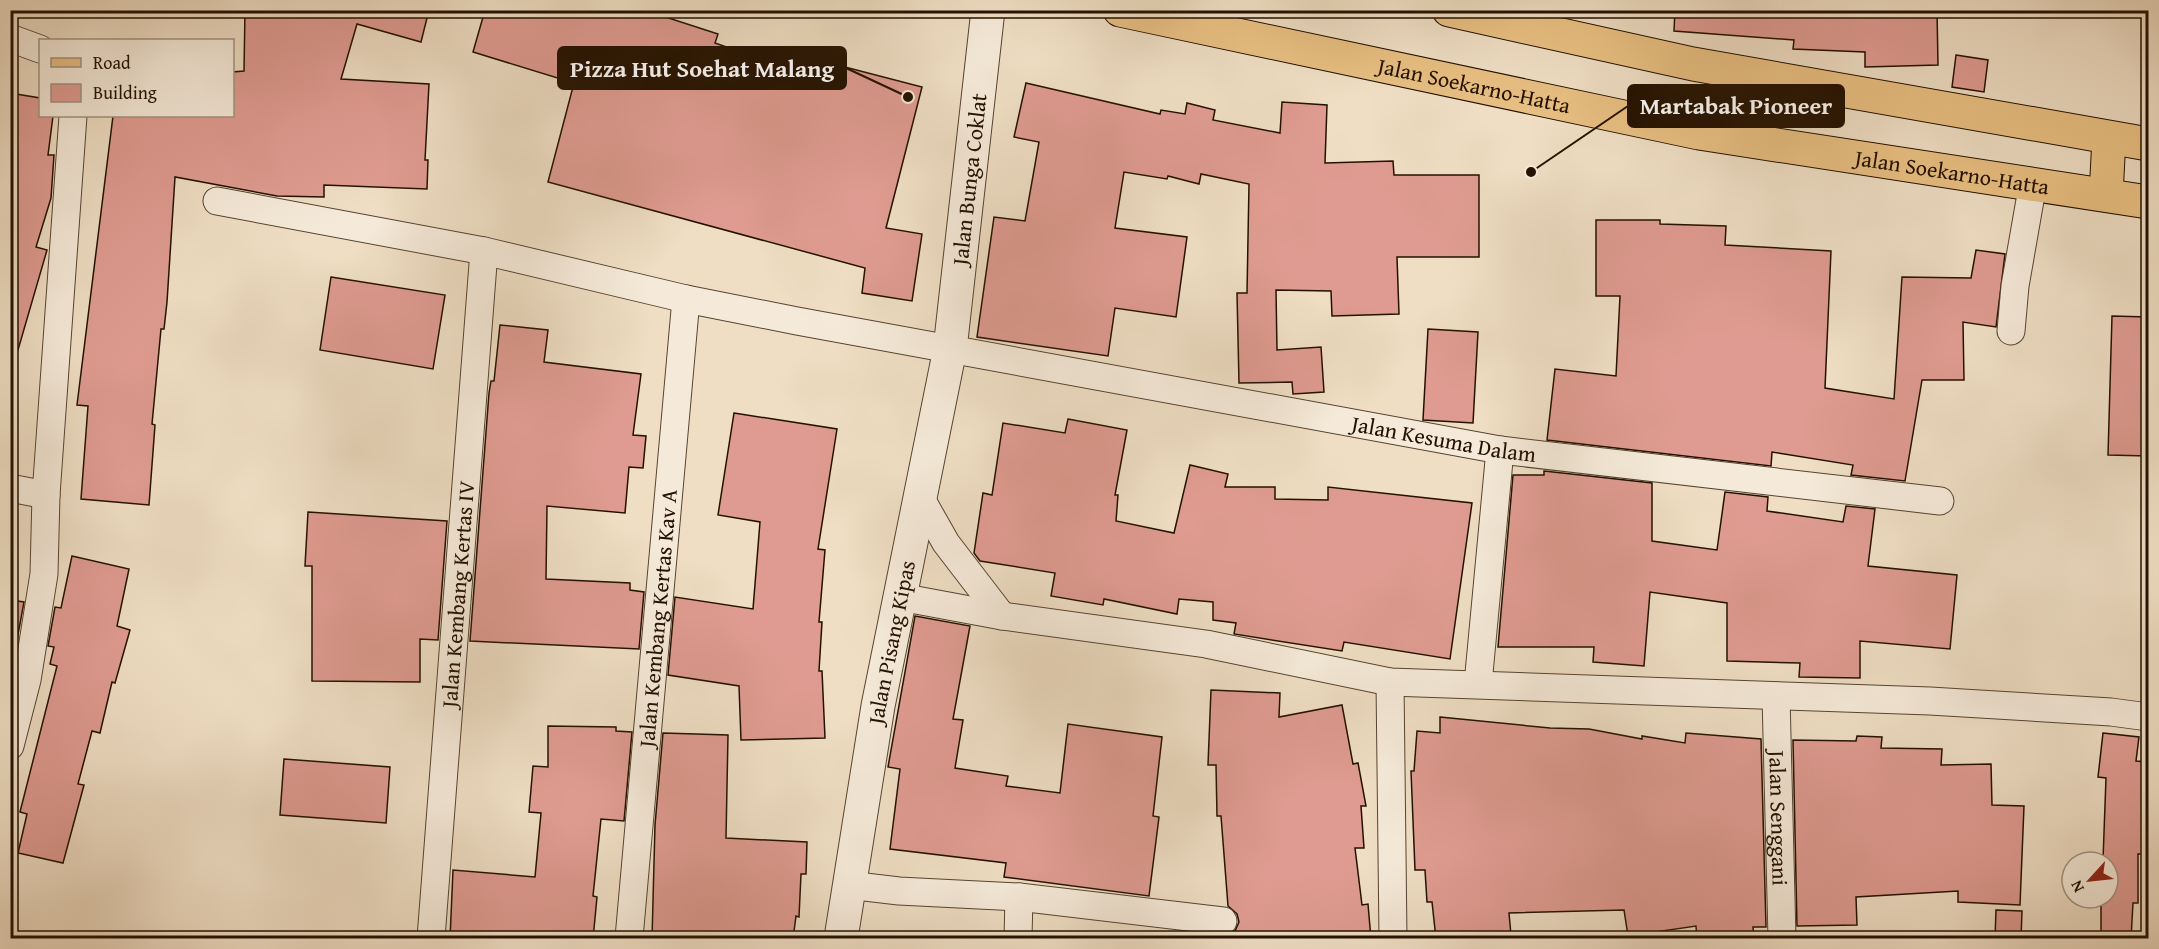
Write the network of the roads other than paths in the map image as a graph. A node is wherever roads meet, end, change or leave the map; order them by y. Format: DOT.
graph roads {
  1 [pos="988,10"];
  2 [pos="1120,10"];
  3 [pos="1449,10"];
  4 [pos="10,38"];
  5 [pos="39,49"];
  6 [pos="73,117"];
  7 [pos="2109,138"];
  8 [pos="2148,144"];
  9 [pos="2032,183"];
  10 [pos="2106,195"];
  11 [pos="217,201"];
  12 [pos="2148,202"];
  13 [pos="484,251"];
  14 [pos="686,299"];
  15 [pos="2011,332"];
  16 [pos="950,349"];
  17 [pos="1500,450"];
  18 [pos="10,488"];
  19 [pos="46,495"];
  20 [pos="920,497"];
  21 [pos="1940,501"];
  22 [pos="900,597"];
  23 [pos="1002,616"];
  24 [pos="19,679"];
  25 [pos="1390,682"];
  26 [pos="1478,684"];
  27 [pos="1776,696"];
  28 [pos="2148,717"];
  29 [pos="10,746"];
  30 [pos="848,885"];
  31 [pos="1019,897"];
  32 [pos="1223,921"];
  33 [pos="431,939"];
  34 [pos="629,939"];
  35 [pos="841,939"];
  36 [pos="1018,939"];
  37 [pos="1393,939"];
  38 [pos="1782,939"];
  1 -- 16 [label="street, Jalan Bunga Coklat"];
  2 -- 9 [label="main road, Jalan Soekarno-Hatta"];
  3 -- 7 [label="main road"];
  4 -- 5 [label="street"];
  6 -- 19 [label="street"];
  7 -- 8 [label="main road"];
  7 -- 10 [label="main road"];
  9 -- 10 [label="main road, Jalan Soekarno-Hatta"];
  9 -- 15 [label="street"];
  10 -- 12 [label="main road, Jalan Soekarno-Hatta"];
  11 -- 13 [label="street, Jalan Kesuma Dalam"];
  13 -- 14 [label="street, Jalan Kesuma Dalam"];
  13 -- 33 [label="street, Jalan Kembang Kertas IV"];
  14 -- 16 [label="street, Jalan Kesuma Dalam"];
  14 -- 34 [label="street, Jalan Kembang Kertas Kav A"];
  16 -- 17 [label="street, Jalan Kesuma Dalam"];
  16 -- 20 [label="street, Jalan Pisang Kipas"];
  17 -- 21 [label="street, Jalan Kesuma Dalam"];
  17 -- 26 [label="street"];
  18 -- 19 [label="street"];
  19 -- 24 [label="street"];
  20 -- 22 [label="street, Jalan Pisang Kipas"];
  20 -- 23 [label="street"];
  22 -- 23 [label="street"];
  22 -- 30 [label="street, Jalan Pisang Kipas"];
  23 -- 25 [label="street"];
  24 -- 29 [label="street"];
  25 -- 26 [label="street"];
  25 -- 37 [label="street"];
  26 -- 27 [label="street"];
  27 -- 28 [label="street"];
  27 -- 38 [label="street, Jalan Senggani"];
  30 -- 31 [label="street"];
  30 -- 35 [label="street, Jalan Pisang Kipas"];
  31 -- 32 [label="street"];
  31 -- 36 [label="street"];
}
